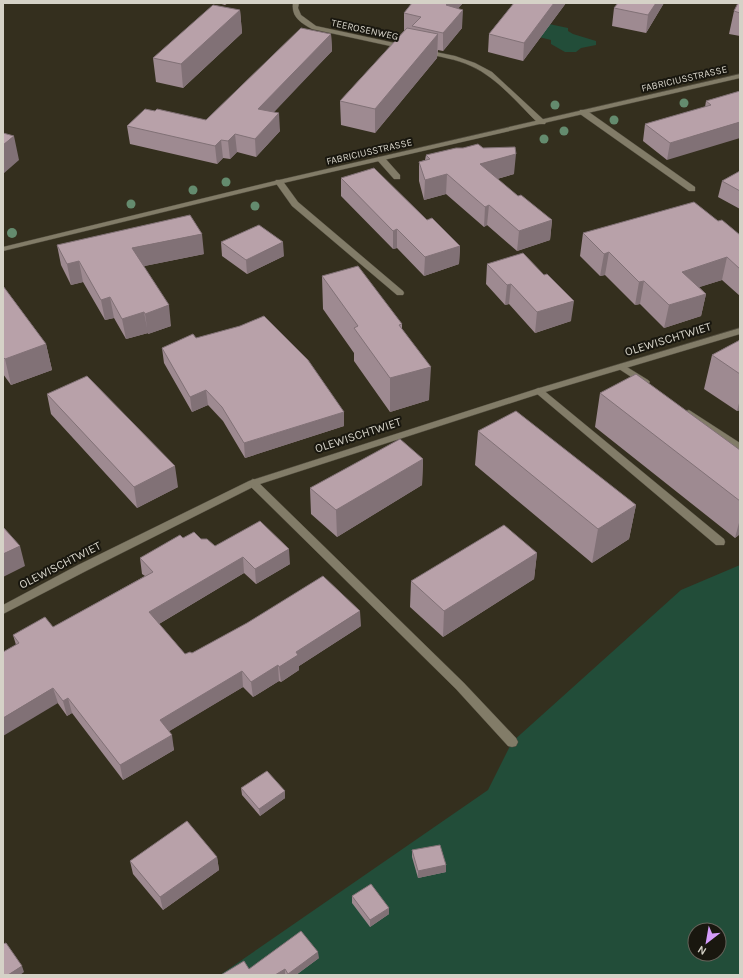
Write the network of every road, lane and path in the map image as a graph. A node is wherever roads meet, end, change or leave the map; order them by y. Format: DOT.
graph roads {
  1 [pos="296,3"];
  2 [pos="740,76"];
  3 [pos="583,112"];
  4 [pos="542,122"];
  5 [pos="381,159"];
  6 [pos="397,177"];
  7 [pos="279,182"];
  8 [pos="692,189"];
  9 [pos="3,249"];
  10 [pos="400,292"];
  11 [pos="740,331"];
  12 [pos="622,367"];
  13 [pos="655,390"];
  14 [pos="539,391"];
  15 [pos="681,408"];
  16 [pos="740,448"];
  17 [pos="252,483"];
  18 [pos="720,542"];
  19 [pos="3,610"];
  20 [pos="512,742"];
  1 -- 4 [label="street, TEEROSENWEG"];
  2 -- 3 [label="street, FABRICIUSSTRASSE"];
  3 -- 4 [label="street, FABRICIUSSTRASSE"];
  3 -- 8 [label="street"];
  4 -- 5 [label="street, FABRICIUSSTRASSE"];
  5 -- 6 [label="street"];
  5 -- 7 [label="street, FABRICIUSSTRASSE"];
  7 -- 9 [label="street, FABRICIUSSTRASSE"];
  7 -- 10 [label="street"];
  11 -- 12 [label="street, OLEWISCHTWIET"];
  12 -- 13 [label="street"];
  12 -- 14 [label="street, OLEWISCHTWIET"];
  14 -- 17 [label="street, OLEWISCHTWIET"];
  14 -- 18 [label="street"];
  15 -- 16 [label="street"];
  17 -- 19 [label="street, OLEWISCHTWIET"];
  17 -- 20 [label="street"];
}
